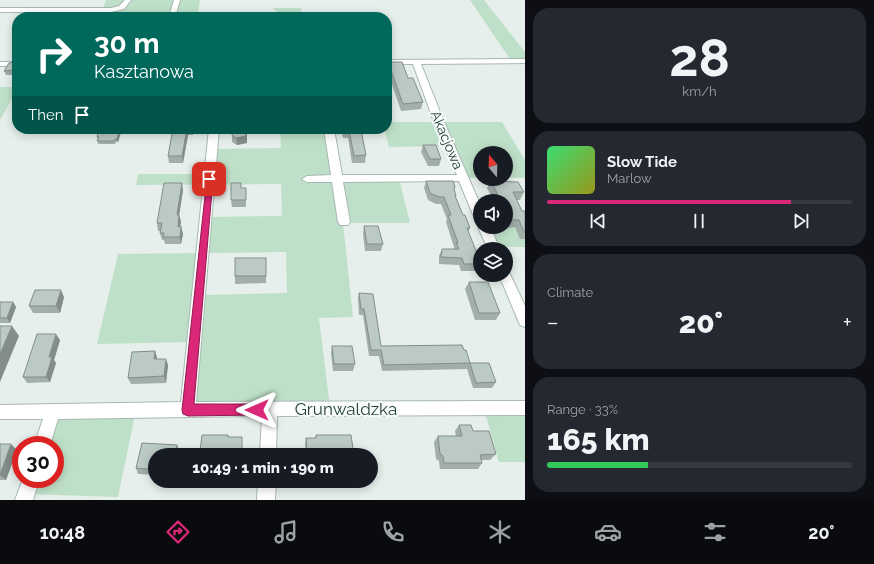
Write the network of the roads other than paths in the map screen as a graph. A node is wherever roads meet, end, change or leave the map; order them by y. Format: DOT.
graph roads {
  1 [pos="128,0"];
  2 [pos="177,0"];
  3 [pos="0,10"];
  4 [pos="173,12"];
  5 [pos="525,61"];
  6 [pos="392,62"];
  7 [pos="416,62"];
  8 [pos="0,64"];
  9 [pos="12,64"];
  10 [pos="214,134"];
  11 [pos="330,134"];
  12 [pos="337,178"];
  13 [pos="463,178"];
  14 [pos="307,179"];
  15 [pos="473,201"];
  16 [pos="344,222"];
  17 [pos="508,282"];
  18 [pos="525,321"];
  19 [pos="525,408"];
  20 [pos="270,409"];
  21 [pos="188,410"];
  22 [pos="53,411"];
  23 [pos="0,412"];
  24 [pos="45,436"];
  25 [pos="268,448"];
  26 [pos="28,488"];
  27 [pos="267,488"];
  28 [pos="24,500"];
  29 [pos="266,500"];
  1 -- 3 [label="street"];
  2 -- 4 [label="street"];
  5 -- 7 [label="street"];
  6 -- 7 [label="street"];
  7 -- 13 [label="street, Akacjowa"];
  8 -- 9 [label="street"];
  10 -- 21 [label="street"];
  11 -- 12 [label="street"];
  12 -- 13 [label="street"];
  12 -- 14 [label="street"];
  12 -- 16 [label="street"];
  13 -- 15 [label="street, Akacjowa"];
  17 -- 18 [label="street"];
  19 -- 20 [label="street, Grunwaldzka"];
  20 -- 21 [label="street, Grunwaldzka"];
  20 -- 25 [label="street"];
  21 -- 22 [label="street, Grunwaldzka"];
  22 -- 23 [label="street, Grunwaldzka"];
  22 -- 24 [label="street"];
  26 -- 28 [label="street"];
  27 -- 29 [label="street"];
}
